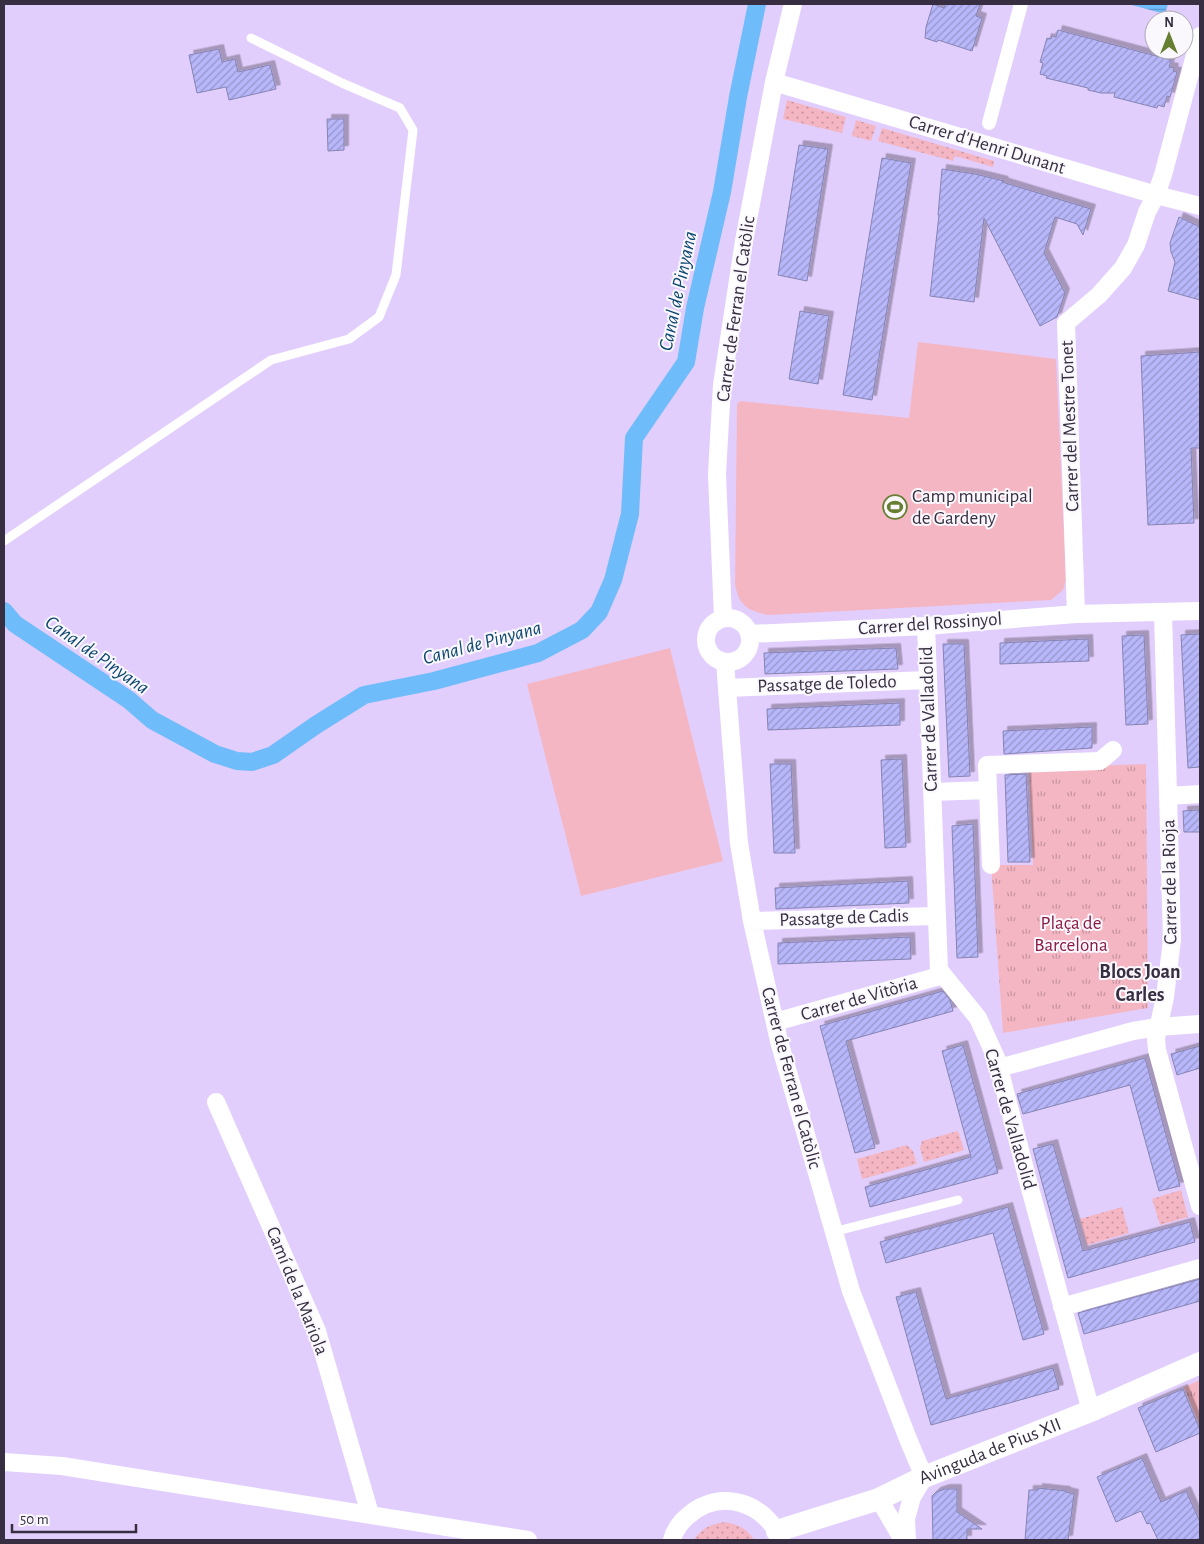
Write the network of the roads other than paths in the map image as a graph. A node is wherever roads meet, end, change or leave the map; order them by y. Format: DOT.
graph roads {
  1 [pos="793,4"];
  2 [pos="1021,4"];
  3 [pos="1200,36"];
  4 [pos="251,38"];
  5 [pos="774,82"];
  6 [pos="989,123"];
  7 [pos="1156,195"];
  8 [pos="1200,206"];
  9 [pos="4,541"];
  10 [pos="1200,610"];
  11 [pos="1163,612"];
  12 [pos="1076,614"];
  13 [pos="723,618"];
  14 [pos="926,626"];
  15 [pos="749,634"];
  16 [pos="725,662"];
  17 [pos="928,680"];
  18 [pos="727,688"];
  19 [pos="1113,750"];
  20 [pos="988,790"];
  21 [pos="932,792"];
  22 [pos="1200,794"];
  23 [pos="1168,796"];
  24 [pos="991,866"];
  25 [pos="936,916"];
  26 [pos="752,921"];
  27 [pos="943,975"];
  28 [pos="775,1022"];
  29 [pos="1200,1024"];
  30 [pos="1158,1027"];
  31 [pos="999,1068"];
  32 [pos="216,1102"];
  33 [pos="958,1200"];
  34 [pos="1200,1206"];
  35 [pos="833,1232"];
  36 [pos="1200,1268"];
  37 [pos="1062,1307"];
  38 [pos="1200,1363"];
  39 [pos="1091,1411"];
  40 [pos="4,1462"];
  41 [pos="924,1477"];
  42 [pos="879,1499"];
  43 [pos="370,1514"];
  44 [pos="779,1535"];
  45 [pos="528,1540"];
  46 [pos="672,1540"];
  47 [pos="903,1540"];
  48 [pos="908,1540"];
  1 -- 5 [label="street, Carrer de Ferran el Catòlic"];
  2 -- 6 [label="street"];
  3 -- 7 [label="street, Carrer del Mestre Tonet"];
  4 -- 9 [label="lane"];
  5 -- 7 [label="street, Carrer d'Henri Dunant"];
  5 -- 13 [label="street, Carrer de Ferran el Catòlic"];
  7 -- 8 [label="street, Carrer d'Henri Dunant"];
  7 -- 12 [label="street, Carrer del Mestre Tonet"];
  10 -- 11 [label="street, Carrer del Rossinyol"];
  11 -- 12 [label="street, Carrer del Rossinyol"];
  11 -- 23 [label="street, Carrer de la Rioja"];
  12 -- 14 [label="street, Carrer del Rossinyol"];
  13 -- 15 [label="street"];
  13 -- 16 [label="street"];
  14 -- 15 [label="street, Carrer del Rossinyol"];
  14 -- 17 [label="street, Carrer de Valladolid"];
  15 -- 16 [label="street"];
  16 -- 18 [label="street, Carrer de Ferran el Catòlic"];
  17 -- 18 [label="street, Passatge de Toledo"];
  17 -- 21 [label="street, Carrer de Valladolid"];
  18 -- 26 [label="street, Carrer de Ferran el Catòlic"];
  19 -- 20 [label="street"];
  20 -- 21 [label="street"];
  20 -- 24 [label="street"];
  21 -- 25 [label="street, Carrer de Valladolid"];
  22 -- 23 [label="street"];
  23 -- 30 [label="street, Carrer de la Rioja"];
  25 -- 26 [label="street, Passatge de Cadis"];
  25 -- 27 [label="street, Carrer de Valladolid"];
  26 -- 28 [label="street, Carrer de Ferran el Catòlic"];
  27 -- 28 [label="street, Carrer de Vitòria"];
  27 -- 31 [label="street, Carrer de Valladolid"];
  28 -- 35 [label="street, Carrer de Ferran el Catòlic"];
  29 -- 30 [label="street"];
  30 -- 31 [label="street"];
  30 -- 34 [label="street, Carrer de la Rioja"];
  31 -- 37 [label="street, Carrer de Valladolid"];
  32 -- 43 [label="street, Camí de la Mariola"];
  33 -- 35 [label="lane"];
  35 -- 41 [label="street, Carrer de Ferran el Catòlic"];
  36 -- 37 [label="street"];
  37 -- 39 [label="street, Carrer de Valladolid"];
  38 -- 39 [label="street, Avinguda de Pius XII"];
  39 -- 41 [label="street, Avinguda de Pius XII"];
  40 -- 43 [label="street"];
  41 -- 42 [label="street, Avinguda de Pius XII"];
  41 -- 48 [label="street"];
  42 -- 44 [label="street, Avinguda de Pius XII"];
  42 -- 47 [label="street"];
  43 -- 45 [label="street"];
  44 -- 46 [label="street"];
}
